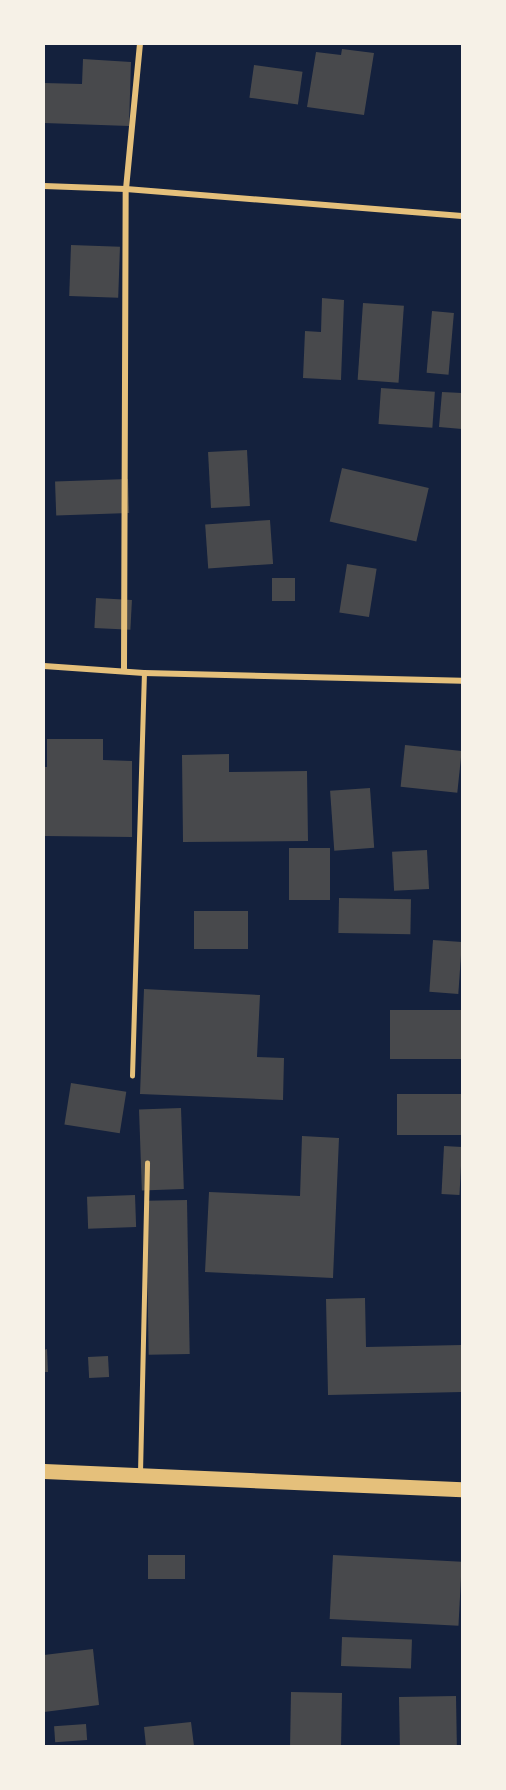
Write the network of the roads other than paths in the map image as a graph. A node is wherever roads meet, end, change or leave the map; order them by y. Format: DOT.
graph roads {
  1 [pos="140,44"];
  2 [pos="44,186"];
  3 [pos="126,189"];
  4 [pos="462,216"];
  5 [pos="44,666"];
  6 [pos="124,670"];
  7 [pos="144,673"];
  8 [pos="462,681"];
  9 [pos="132,1076"];
  10 [pos="147,1163"];
  11 [pos="44,1471"];
  12 [pos="140,1475"];
  13 [pos="462,1489"];
  1 -- 3 [label="street"];
  2 -- 3 [label="street"];
  3 -- 4 [label="street"];
  3 -- 6 [label="street"];
  5 -- 6 [label="street"];
  6 -- 7 [label="street"];
  7 -- 8 [label="street"];
  7 -- 9 [label="lane"];
  10 -- 12 [label="lane"];
  11 -- 12 [label="main road"];
  12 -- 13 [label="main road"];
}
